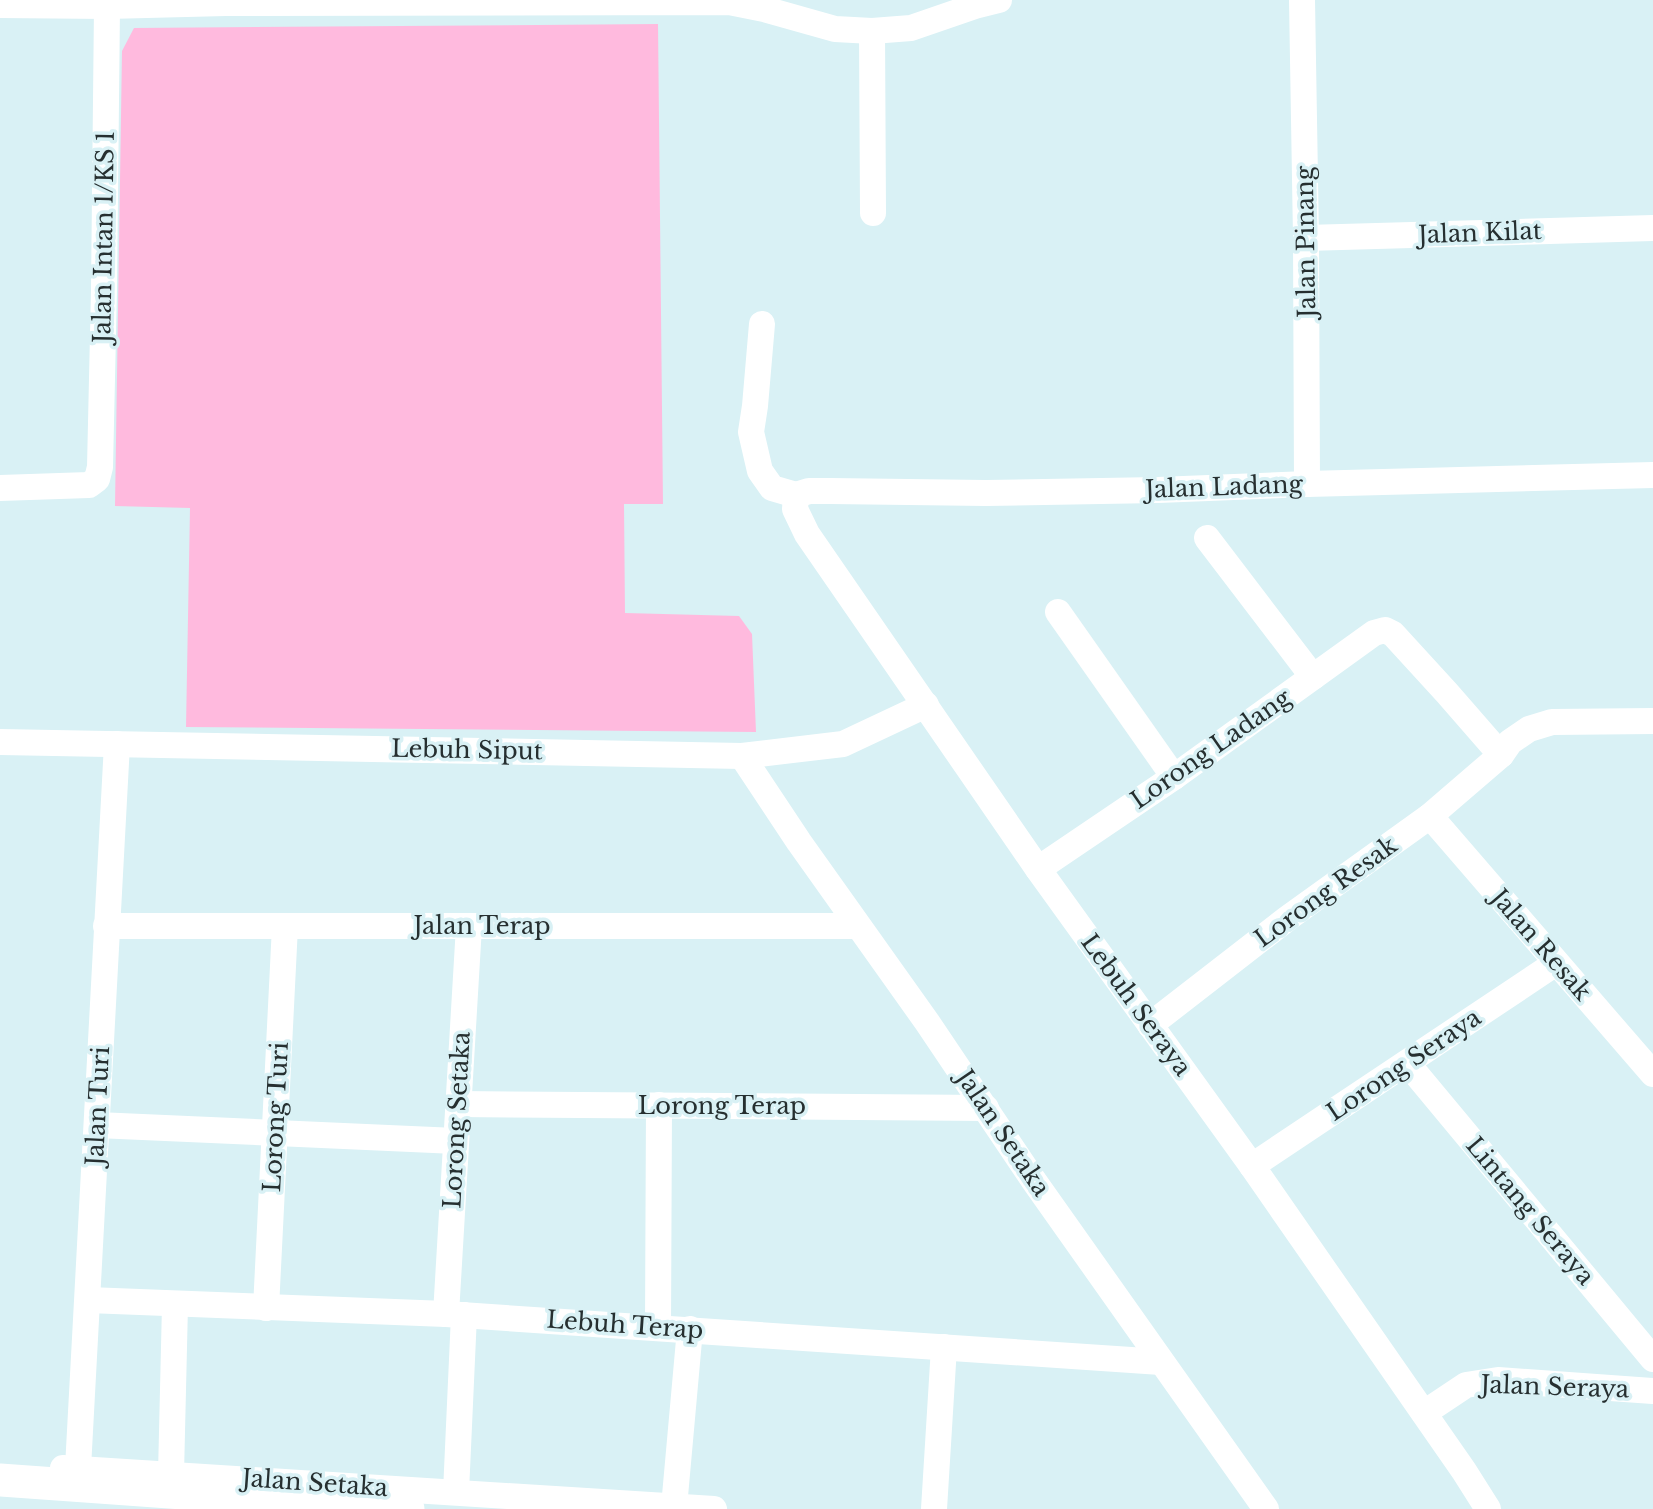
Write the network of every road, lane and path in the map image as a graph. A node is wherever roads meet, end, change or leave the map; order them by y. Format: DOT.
graph roads {
  1 [pos="999,0"];
  2 [pos="1302,0"];
  3 [pos="226,1"];
  4 [pos="5,5"];
  5 [pos="107,6"];
  6 [pos="872,32"];
  7 [pos="873,213"];
  8 [pos="1653,228"];
  9 [pos="1306,238"];
  10 [pos="762,324"];
  11 [pos="1653,475"];
  12 [pos="1307,484"];
  13 [pos="0,488"];
  14 [pos="796,495"];
  15 [pos="1207,538"];
  16 [pos="1058,611"];
  17 [pos="1313,677"];
  18 [pos="926,705"];
  19 [pos="1653,721"];
  20 [pos="0,742"];
  21 [pos="117,744"];
  22 [pos="1501,755"];
  23 [pos="742,756"];
  24 [pos="1174,776"];
  25 [pos="1430,816"];
  26 [pos="1038,869"];
  27 [pos="106,926"];
  28 [pos="285,926"];
  29 [pos="469,926"];
  30 [pos="858,926"];
  31 [pos="1556,963"];
  32 [pos="1150,1025"];
  33 [pos="1407,1063"];
  34 [pos="1653,1074"];
  35 [pos="458,1104"];
  36 [pos="659,1105"];
  37 [pos="986,1108"];
  38 [pos="97,1125"];
  39 [pos="275,1133"];
  40 [pos="456,1141"];
  41 [pos="1252,1166"];
  42 [pos="88,1300"];
  43 [pos="175,1305"];
  44 [pos="266,1308"];
  45 [pos="455,1314"];
  46 [pos="658,1327"];
  47 [pos="690,1329"];
  48 [pos="944,1347"];
  49 [pos="1653,1359"];
  50 [pos="1161,1362"];
  51 [pos="1653,1391"];
  52 [pos="1424,1413"];
  53 [pos="0,1468"];
  54 [pos="78,1468"];
  55 [pos="171,1474"];
  56 [pos="0,1480"];
  57 [pos="456,1492"];
  58 [pos="674,1507"];
  59 [pos="408,1509"];
  60 [pos="714,1509"];
  61 [pos="934,1509"];
  62 [pos="1266,1509"];
  63 [pos="1488,1509"];
  1 -- 6 [label="street"];
  2 -- 9 [label="street, Jalan Pinang"];
  3 -- 5 [label="street"];
  3 -- 6 [label="street"];
  4 -- 5 [label="street"];
  5 -- 13 [label="street, Jalan Intan 1/KS 1"];
  6 -- 7 [label="street"];
  8 -- 9 [label="street, Jalan Kilat"];
  9 -- 12 [label="street, Jalan Pinang"];
  10 -- 14 [label="street"];
  11 -- 12 [label="street, Jalan Ladang"];
  12 -- 14 [label="street, Jalan Ladang"];
  14 -- 18 [label="street, Lebuh Seraya"];
  15 -- 17 [label="street"];
  16 -- 24 [label="street"];
  17 -- 22 [label="street, Lorong Ladang"];
  17 -- 24 [label="street, Lorong Ladang"];
  18 -- 23 [label="street, Lebuh Siput"];
  18 -- 26 [label="street, Lebuh Seraya"];
  19 -- 22 [label="street, Lorong Resak"];
  20 -- 21 [label="street, Lebuh Siput"];
  21 -- 23 [label="street, Lebuh Siput"];
  21 -- 27 [label="street, Jalan Turi"];
  22 -- 25 [label="street, Lorong Resak"];
  23 -- 30 [label="street, Jalan Setaka"];
  24 -- 26 [label="street, Lorong Ladang"];
  25 -- 31 [label="street, Jalan Resak"];
  25 -- 32 [label="street, Lorong Resak"];
  26 -- 32 [label="street, Lebuh Seraya"];
  27 -- 28 [label="street, Jalan Terap"];
  27 -- 38 [label="street, Jalan Turi"];
  28 -- 29 [label="street, Jalan Terap"];
  28 -- 39 [label="street, Lorong Turi"];
  29 -- 30 [label="street, Jalan Terap"];
  29 -- 35 [label="street, Lorong Setaka"];
  30 -- 37 [label="street, Jalan Setaka"];
  31 -- 33 [label="street, Lorong Seraya"];
  31 -- 34 [label="street, Jalan Resak"];
  32 -- 41 [label="street, Lebuh Seraya"];
  33 -- 41 [label="street, Lorong Seraya"];
  33 -- 49 [label="street, Lintang Seraya"];
  35 -- 36 [label="street, Lorong Terap"];
  35 -- 40 [label="street, Lorong Setaka"];
  36 -- 37 [label="street, Lorong Terap"];
  36 -- 46 [label="street"];
  37 -- 50 [label="street, Jalan Setaka"];
  38 -- 39 [label="street"];
  38 -- 42 [label="street, Jalan Turi"];
  39 -- 40 [label="street"];
  39 -- 44 [label="street, Lorong Turi"];
  40 -- 45 [label="street, Lorong Setaka"];
  41 -- 52 [label="street, Lebuh Seraya"];
  42 -- 43 [label="street, Lebuh Terap"];
  42 -- 54 [label="street, Jalan Turi"];
  43 -- 44 [label="street, Lebuh Terap"];
  43 -- 55 [label="street"];
  44 -- 45 [label="street, Lebuh Terap"];
  45 -- 46 [label="street, Lebuh Terap"];
  45 -- 57 [label="street, Lorong Setaka"];
  46 -- 47 [label="street, Lebuh Terap"];
  47 -- 48 [label="street, Lebuh Terap"];
  47 -- 58 [label="street"];
  48 -- 50 [label="street, Lebuh Terap"];
  48 -- 61 [label="street"];
  50 -- 62 [label="street, Jalan Setaka"];
  51 -- 52 [label="street, Jalan Seraya"];
  52 -- 63 [label="street, Lebuh Seraya"];
  53 -- 54 [label="street, Jalan Setaka"];
  54 -- 55 [label="street, Jalan Setaka"];
  55 -- 57 [label="street, Jalan Setaka"];
  56 -- 59 [label="main road"];
  57 -- 58 [label="street, Jalan Setaka"];
  58 -- 60 [label="street, Jalan Setaka"];
}
